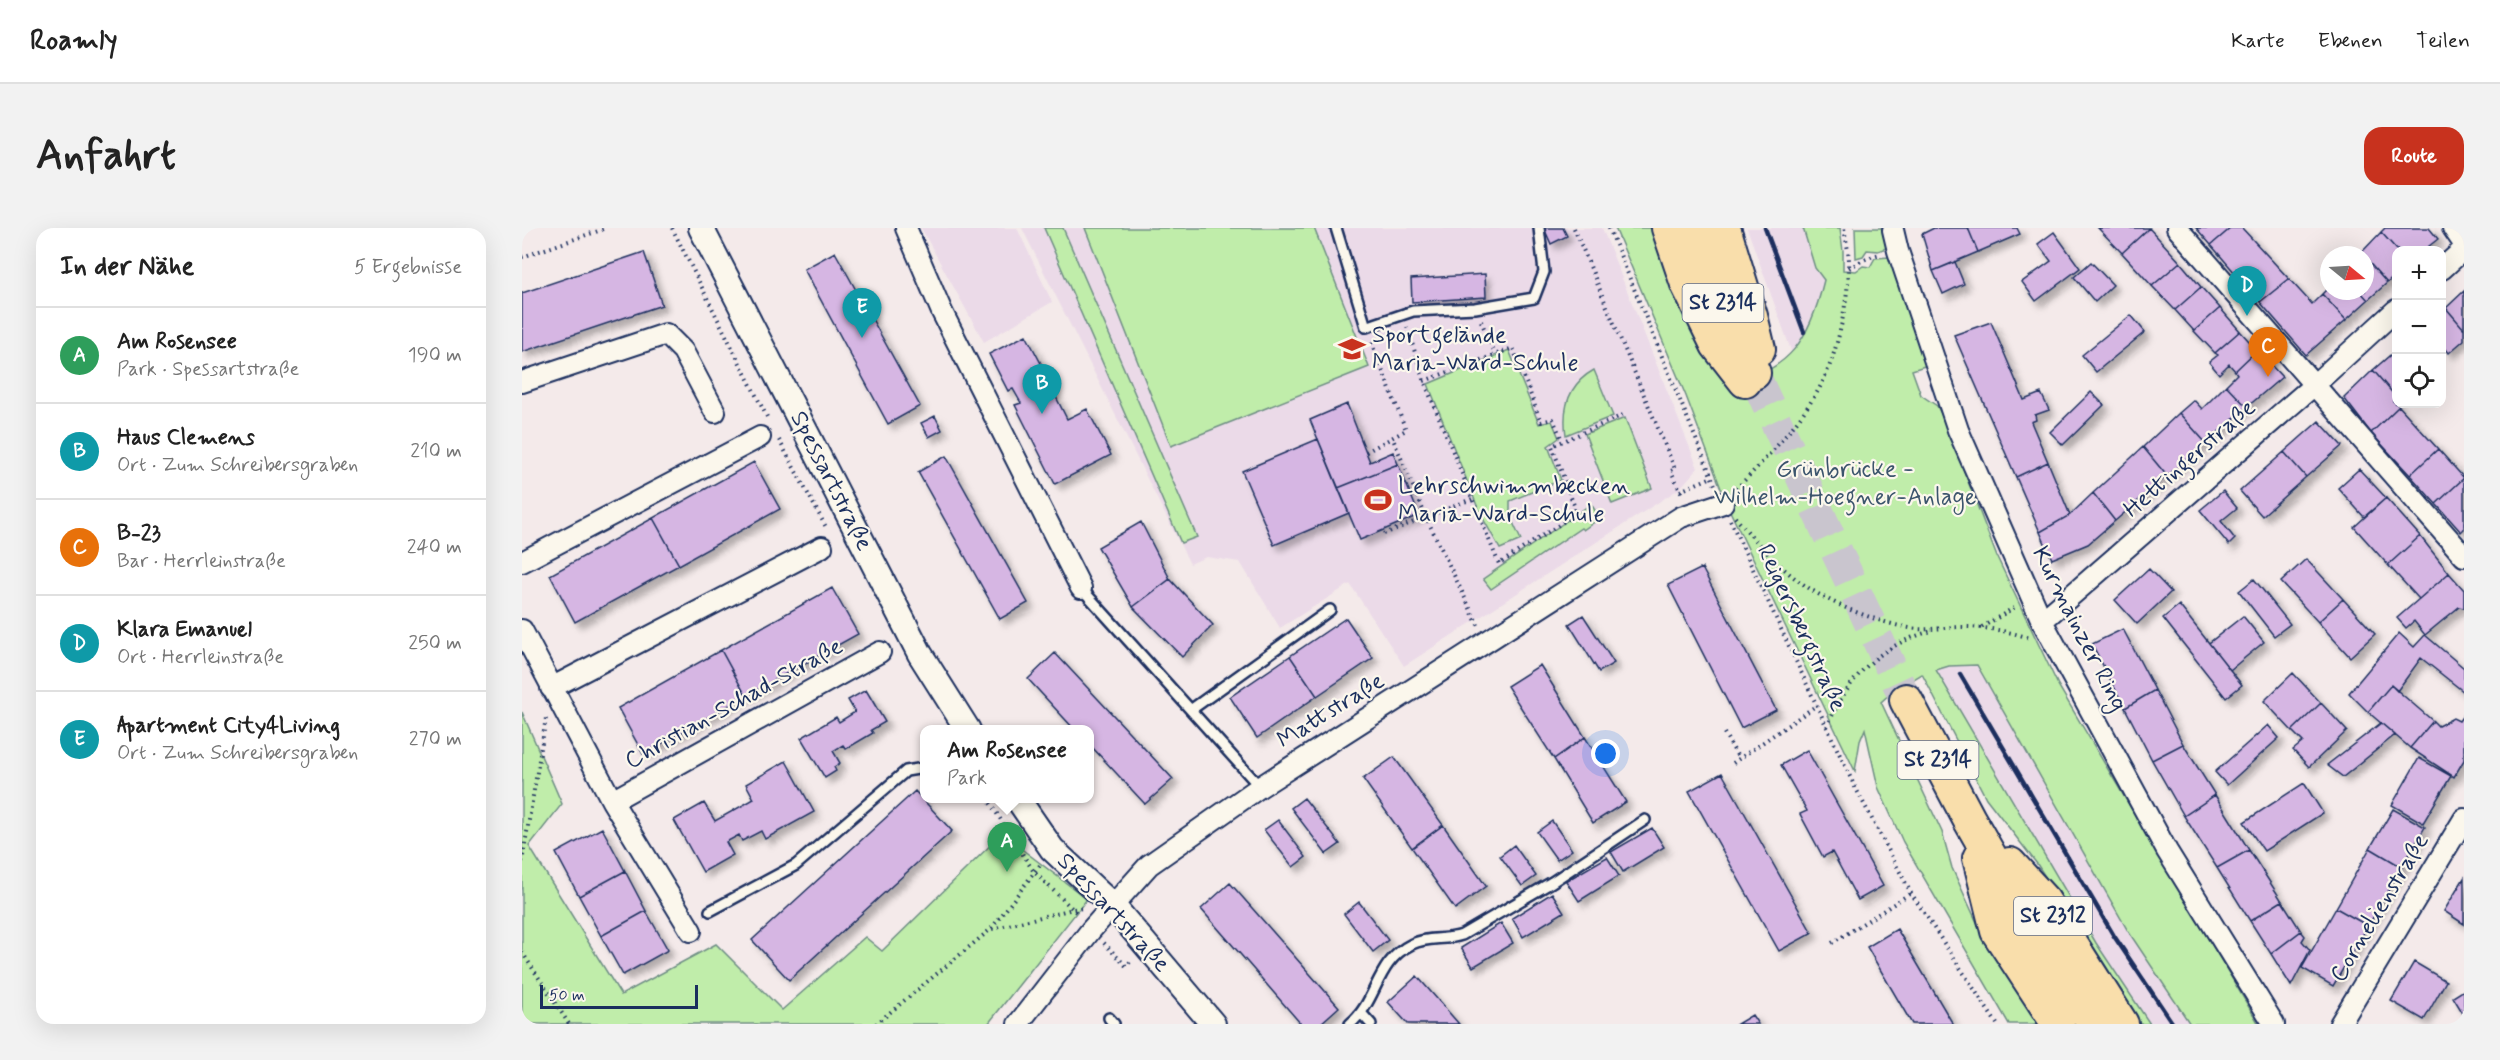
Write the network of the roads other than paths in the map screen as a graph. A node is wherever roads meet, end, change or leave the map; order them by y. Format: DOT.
graph roads {
  1 [pos="701,228"];
  2 [pos="906,228"];
  3 [pos="1336,228"];
  4 [pos="1539,228"];
  5 [pos="1668,228"];
  6 [pos="1697,228"];
  7 [pos="1724,228"];
  8 [pos="2177,228"];
  9 [pos="2452,228"];
  10 [pos="1893,230"];
  11 [pos="2464,244"];
  12 [pos="2464,249"];
  13 [pos="2446,265"];
  14 [pos="2392,315"];
  15 [pos="1755,377"];
  16 [pos="522,382"];
  17 [pos="2313,386"];
  18 [pos="715,412"];
  19 [pos="760,437"];
  20 [pos="1723,503"];
  21 [pos="822,547"];
  22 [pos="2464,556"];
  23 [pos="522,562"];
  24 [pos="1081,588"];
  25 [pos="1330,610"];
  26 [pos="2042,621"];
  27 [pos="522,630"];
  28 [pos="880,652"];
  29 [pos="551,688"];
  30 [pos="1906,700"];
  31 [pos="1192,709"];
  32 [pos="965,725"];
  33 [pos="920,769"];
  34 [pos="1260,787"];
  35 [pos="612,801"];
  36 [pos="1020,803"];
  37 [pos="1969,819"];
  38 [pos="2464,819"];
  39 [pos="1646,820"];
  40 [pos="1114,907"];
  41 [pos="710,911"];
  42 [pos="691,931"];
  43 [pos="1362,1014"];
  44 [pos="1018,1024"];
  45 [pos="1213,1024"];
  46 [pos="1350,1024"];
  47 [pos="1371,1024"];
  48 [pos="2058,1024"];
  49 [pos="2094,1024"];
  50 [pos="2122,1024"];
  51 [pos="2274,1024"];
  52 [pos="2340,1024"];
  1 -- 32 [label="street, Spessartstraße"];
  2 -- 24 [label="street"];
  3 -- 4 [label="lane"];
  5 -- 15 [label="highway"];
  6 -- 15 [label="highway, St 2314"];
  7 -- 15 [label="highway"];
  8 -- 17 [label="street"];
  9 -- 11 [label="street"];
  10 -- 26 [label="street, Kurmainzer Ring"];
  12 -- 13 [label="street"];
  14 -- 17 [label="street, Hettingerstraße"];
  16 -- 18 [label="street"];
  17 -- 22 [label="street"];
  17 -- 26 [label="street, Hettingerstraße"];
  19 -- 23 [label="street"];
  20 -- 34 [label="street, Mattstraße"];
  21 -- 29 [label="street"];
  24 -- 31 [label="lane"];
  25 -- 31 [label="lane"];
  26 -- 51 [label="street, Kurmainzer Ring"];
  27 -- 29 [label="street, Christian-Schad-Straße"];
  28 -- 35 [label="street, Christian-Schad-Straße"];
  29 -- 35 [label="street, Christian-Schad-Straße"];
  30 -- 37 [label="highway, St 2314"];
  31 -- 34 [label="lane"];
  33 -- 41 [label="lane"];
  34 -- 40 [label="street, Mattstraße"];
  35 -- 42 [label="street, Christian-Schad-Straße"];
  36 -- 40 [label="street, Spessartstraße"];
  37 -- 48 [label="highway, St 2312"];
  37 -- 49 [label="highway, St 2314"];
  37 -- 50 [label="highway, St 2312"];
  38 -- 52 [label="street, Cornelienstraße"];
  39 -- 43 [label="lane"];
  40 -- 44 [label="street, Mattstraße"];
  40 -- 45 [label="street, Spessartstraße"];
  43 -- 46 [label="lane"];
  43 -- 47 [label="lane"];
}
